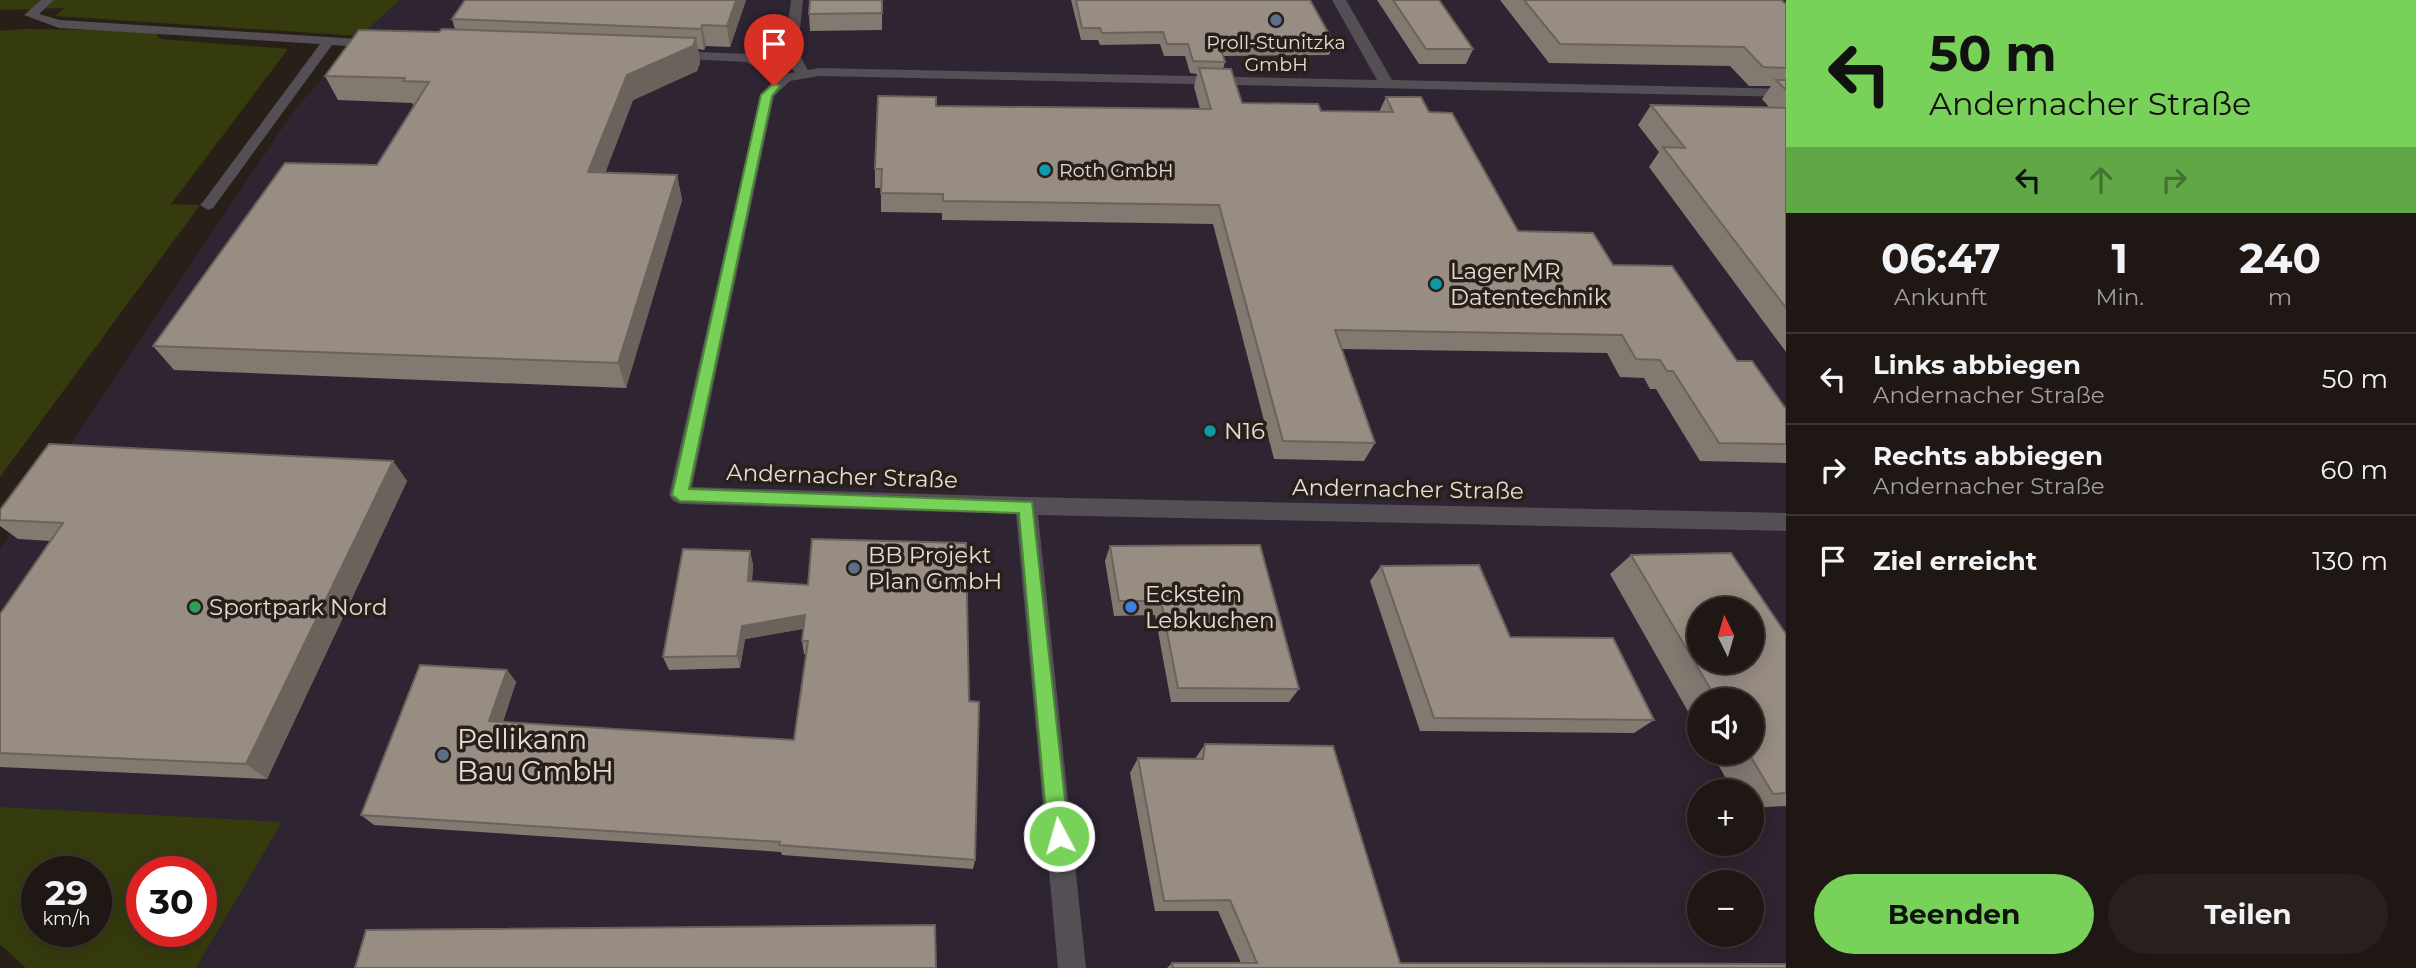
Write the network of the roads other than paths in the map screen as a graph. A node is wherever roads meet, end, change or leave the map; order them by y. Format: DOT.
graph roads {
  1 [pos="48,0"];
  2 [pos="797,0"];
  3 [pos="1339,0"];
  4 [pos="328,42"];
  5 [pos="382,44"];
  6 [pos="654,55"];
  7 [pos="794,76"];
  8 [pos="1386,83"];
  9 [pos="1786,93"];
  10 [pos="208,205"];
  11 [pos="1026,506"];
  12 [pos="1786,522"];
  13 [pos="1072,968"];
  1 -- 4 [label="lane"];
  2 -- 7 [label="lane"];
  3 -- 8 [label="street"];
  4 -- 5 [label="lane"];
  4 -- 10 [label="lane"];
  6 -- 7 [label="lane"];
  7 -- 8 [label="street"];
  7 -- 11 [label="street, Andernacher Straße"];
  8 -- 9 [label="street"];
  11 -- 12 [label="street, Andernacher Straße"];
  11 -- 13 [label="street"];
}
